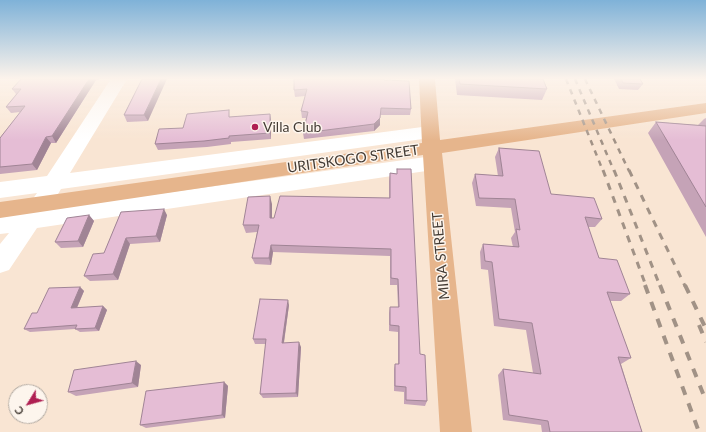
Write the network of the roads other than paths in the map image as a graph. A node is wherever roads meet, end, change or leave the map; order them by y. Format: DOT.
graph roads {
  1 [pos="106,99"];
  2 [pos="428,99"];
  3 [pos="706,108"];
  4 [pos="430,132"];
  5 [pos="433,163"];
  6 [pos="54,182"];
  7 [pos="0,190"];
  8 [pos="0,210"];
  9 [pos="30,221"];
  10 [pos="0,225"];
  11 [pos="0,263"];
  12 [pos="456,432"];
  1 -- 6 [label="street"];
  2 -- 4 [label="main road, MIRA STREET"];
  3 -- 8 [label="main road, URITSKOGO STREET"];
  4 -- 5 [label="main road, MIRA STREET"];
  4 -- 6 [label="street, URITSKOGO STREET"];
  5 -- 9 [label="street, URITSKOGO STREET"];
  5 -- 12 [label="main road, MIRA STREET"];
  6 -- 7 [label="street, URITSKOGO STREET"];
  6 -- 9 [label="street"];
  9 -- 10 [label="street, URITSKOGO STREET"];
  9 -- 11 [label="street"];
}
